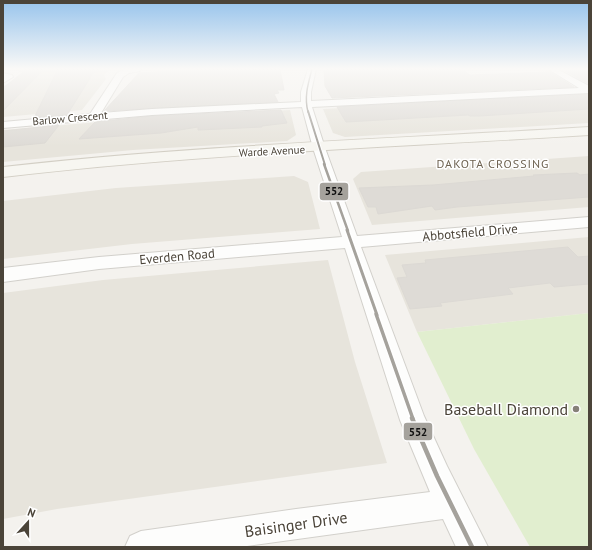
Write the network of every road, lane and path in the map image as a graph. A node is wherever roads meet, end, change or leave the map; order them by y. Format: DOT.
graph roads {
  1 [pos="107,95"];
  2 [pos="306,95"];
  3 [pos="495,95"];
  4 [pos="306,104"];
  5 [pos="94,116"];
  6 [pos="3,125"];
  7 [pos="589,131"];
  8 [pos="320,148"];
  9 [pos="3,172"];
  10 [pos="589,222"];
  11 [pos="351,241"];
  12 [pos="3,275"];
  13 [pos="451,504"];
  14 [pos="141,547"];
  15 [pos="472,547"];
  1 -- 5 [label="street"];
  2 -- 4 [label="street"];
  3 -- 4 [label="street, Barlow Crescent"];
  4 -- 5 [label="street, Barlow Crescent"];
  4 -- 8 [label="street"];
  5 -- 6 [label="street, Barlow Crescent"];
  7 -- 8 [label="main road, Warde Avenue"];
  8 -- 9 [label="main road, Warde Avenue"];
  8 -- 11 [label="street"];
  10 -- 11 [label="street, Abbotsfield Drive"];
  11 -- 12 [label="street, Everden Road"];
  11 -- 13 [label="street"];
  13 -- 14 [label="street, Baisinger Drive"];
  13 -- 15 [label="street"];
}
